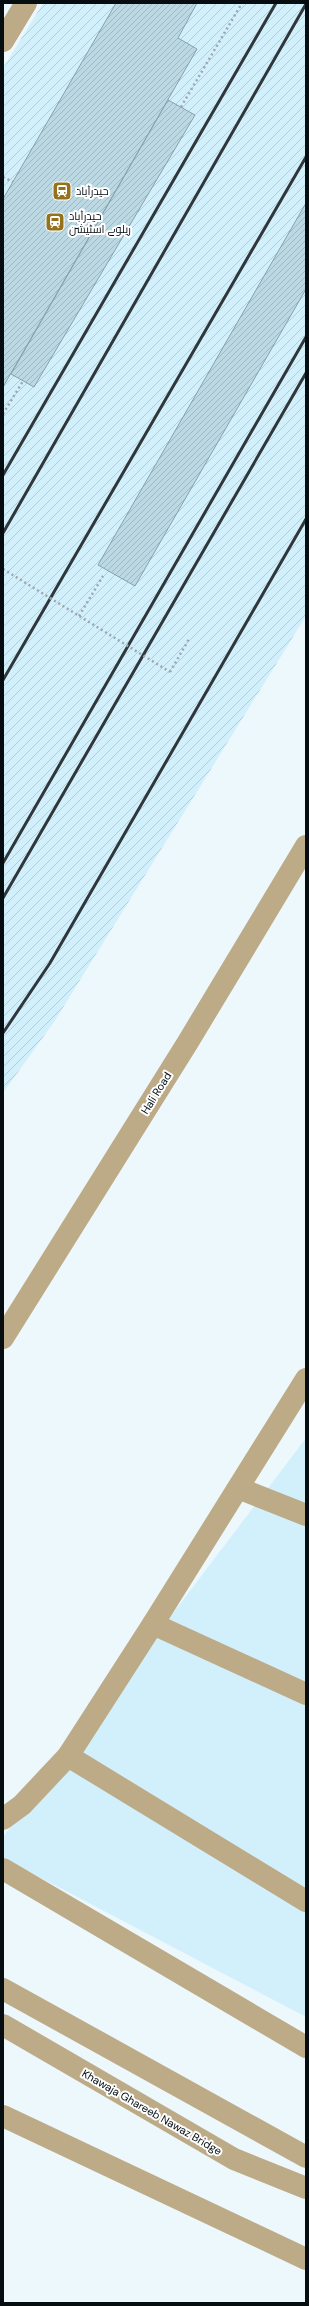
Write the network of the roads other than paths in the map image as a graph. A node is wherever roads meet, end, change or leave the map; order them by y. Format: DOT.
graph roads {
  1 [pos="26,3"];
  2 [pos="3,41"];
  3 [pos="306,846"];
  4 [pos="3,1338"];
  5 [pos="306,1379"];
  6 [pos="238,1488"];
  7 [pos="306,1516"];
  8 [pos="153,1624"];
  9 [pos="306,1694"];
  10 [pos="68,1756"];
  11 [pos="3,1819"];
  12 [pos="3,1870"];
  13 [pos="306,1901"];
  14 [pos="3,1989"];
  15 [pos="3,2025"];
  16 [pos="306,2047"];
  17 [pos="3,2116"];
  18 [pos="306,2157"];
  19 [pos="306,2188"];
  20 [pos="306,2259"];
  1 -- 2 [label="street"];
  3 -- 4 [label="street, Hali Road"];
  5 -- 6 [label="street"];
  6 -- 7 [label="street"];
  6 -- 8 [label="street"];
  8 -- 9 [label="street"];
  8 -- 10 [label="street"];
  10 -- 11 [label="street"];
  10 -- 13 [label="street"];
  12 -- 16 [label="street"];
  14 -- 18 [label="street"];
  15 -- 19 [label="street, Khawaja Ghareeb Nawaz Bridge"];
  17 -- 20 [label="street"];
}
